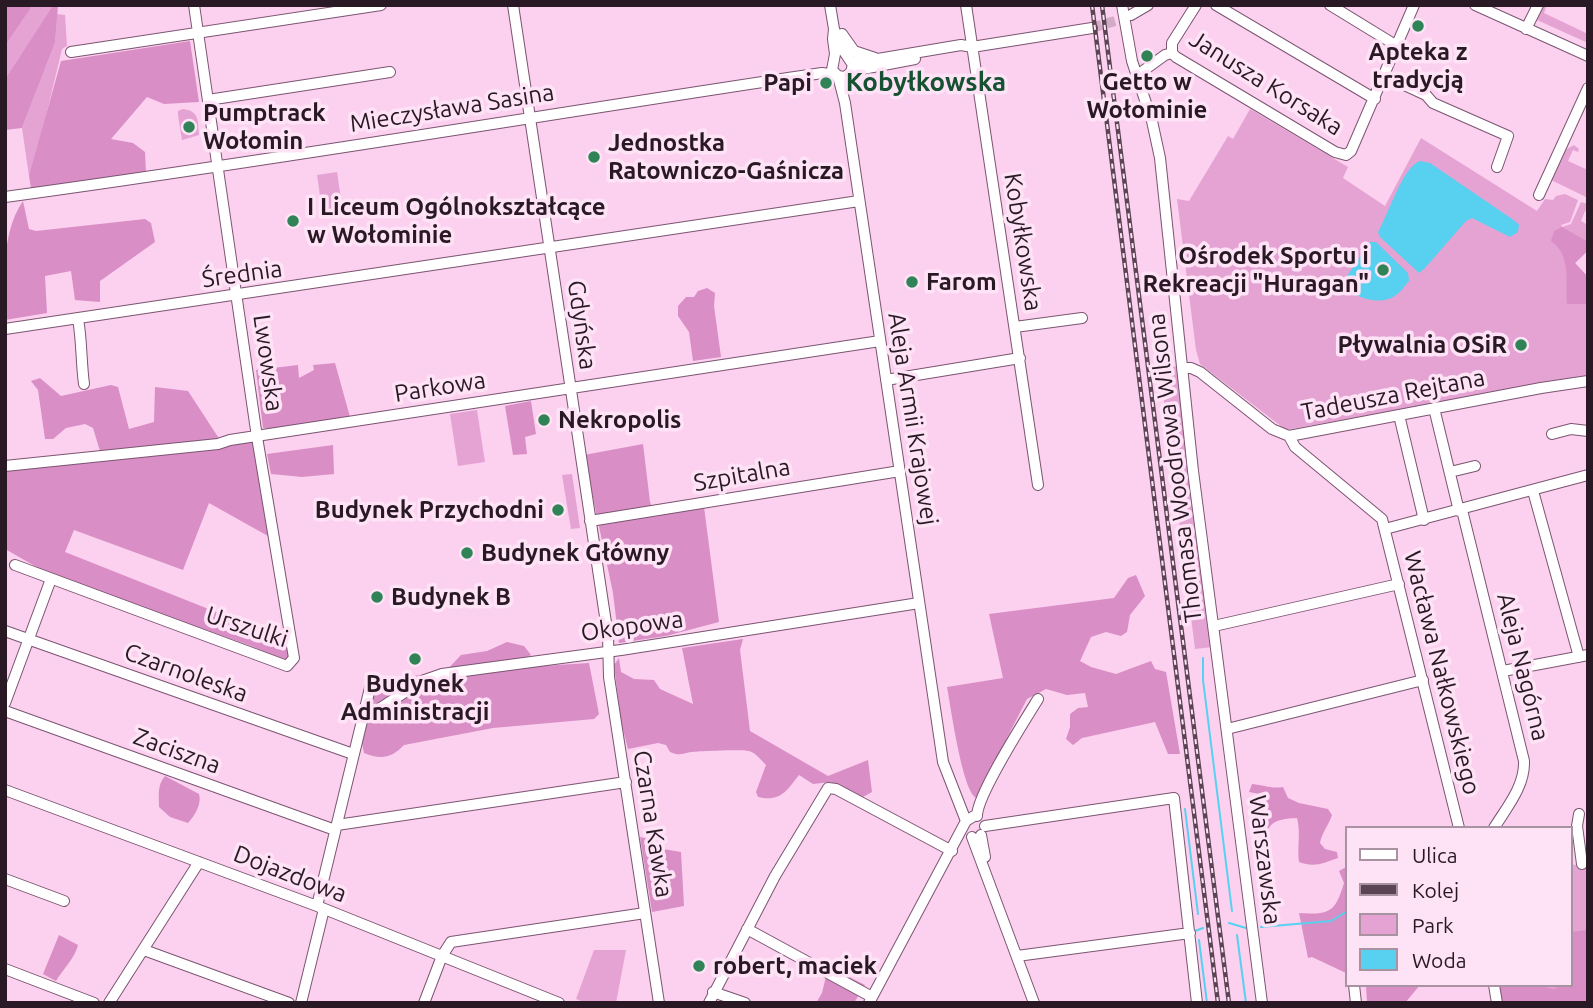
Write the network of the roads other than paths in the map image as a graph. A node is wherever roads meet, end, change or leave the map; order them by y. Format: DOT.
graph roads {
  1 [pos="194,5"];
  2 [pos="382,5"];
  3 [pos="513,5"];
  4 [pos="830,5"];
  5 [pos="966,5"];
  6 [pos="1122,5"];
  7 [pos="1196,5"];
  8 [pos="1216,5"];
  9 [pos="1330,5"];
  10 [pos="1414,5"];
  11 [pos="1475,5"];
  12 [pos="1538,5"];
  13 [pos="833,25"];
  14 [pos="1092,28"];
  15 [pos="1526,29"];
  16 [pos="198,34"];
  17 [pos="972,47"];
  18 [pos="1397,47"];
  19 [pos="71,52"];
  20 [pos="1172,52"];
  21 [pos="1588,56"];
  22 [pos="878,59"];
  23 [pos="840,68"];
  24 [pos="390,72"];
  25 [pos="1136,76"];
  26 [pos="1385,76"];
  27 [pos="1588,88"];
  28 [pos="1375,99"];
  29 [pos="208,100"];
  30 [pos="530,117"];
  31 [pos="218,167"];
  32 [pos="1497,167"];
  33 [pos="1539,195"];
  34 [pos="5,197"];
  35 [pos="859,201"];
  36 [pos="550,249"];
  37 [pos="237,296"];
  38 [pos="1082,318"];
  39 [pos="78,319"];
  40 [pos="1015,327"];
  41 [pos="5,329"];
  42 [pos="880,341"];
  43 [pos="1020,358"];
  44 [pos="1182,368"];
  45 [pos="886,380"];
  46 [pos="1588,381"];
  47 [pos="84,384"];
  48 [pos="570,389"];
  49 [pos="1434,408"];
  50 [pos="1399,415"];
  51 [pos="1588,431"];
  52 [pos="1552,434"];
  53 [pos="1290,436"];
  54 [pos="257,437"];
  55 [pos="5,466"];
  56 [pos="1475,466"];
  57 [pos="900,471"];
  58 [pos="1450,472"];
  59 [pos="1588,475"];
  60 [pos="1038,485"];
  61 [pos="1532,491"];
  62 [pos="1461,510"];
  63 [pos="1424,520"];
  64 [pos="590,521"];
  65 [pos="1385,529"];
  66 [pos="15,565"];
  67 [pos="51,579"];
  68 [pos="1399,584"];
  69 [pos="919,603"];
  70 [pos="1214,626"];
  71 [pos="5,631"];
  72 [pos="30,640"];
  73 [pos="610,651"];
  74 [pos="1583,656"];
  75 [pos="1503,671"];
  76 [pos="1423,680"];
  77 [pos="370,688"];
  78 [pos="1038,699"];
  79 [pos="5,703"];
  80 [pos="5,710"];
  81 [pos="362,720"];
  82 [pos="1227,726"];
  83 [pos="353,754"];
  84 [pos="626,782"];
  85 [pos="6,791"];
  86 [pos="1579,814"];
  87 [pos="1459,826"];
  88 [pos="1495,826"];
  89 [pos="336,827"];
  90 [pos="973,827"];
  91 [pos="951,851"];
  92 [pos="199,862"];
  93 [pos="1582,864"];
  94 [pos="5,879"];
  95 [pos="64,901"];
  96 [pos="321,907"];
  97 [pos="645,912"];
  98 [pos="747,929"];
  99 [pos="1190,933"];
  100 [pos="144,950"];
  101 [pos="442,956"];
  102 [pos="1017,956"];
  103 [pos="5,969"];
  104 [pos="711,997"];
  105 [pos="871,1000"];
  106 [pos="94,1003"];
  107 [pos="109,1003"];
  108 [pos="289,1003"];
  109 [pos="301,1003"];
  110 [pos="424,1003"];
  111 [pos="559,1003"];
  112 [pos="659,1003"];
  113 [pos="745,1003"];
  114 [pos="1034,1003"];
  115 [pos="1197,1003"];
  116 [pos="1262,1003"];
  1 -- 16 [label="street, Lwowska"];
  2 -- 16 [label="street"];
  3 -- 30 [label="street, Gdyńska"];
  4 -- 13 [label="street, Aleja Armii Krajowej"];
  5 -- 17 [label="street, Kobyłkowska"];
  6 -- 25 [label="street, Thomasa Woodrowa Wilsona"];
  7 -- 20 [label="street, Janusza Korsaka"];
  8 -- 28 [label="street"];
  9 -- 18 [label="street"];
  10 -- 18 [label="street"];
  11 -- 15 [label="street"];
  12 -- 15 [label="street"];
  13 -- 22 [label="street"];
  13 -- 23 [label="street, Aleja Armii Krajowej"];
  14 -- 17 [label="street, Mieczysława Sasina"];
  15 -- 21 [label="street"];
  16 -- 19 [label="street"];
  16 -- 29 [label="street, Lwowska"];
  17 -- 22 [label="street, Mieczysława Sasina"];
  17 -- 23 [label="street, Mieczysława Sasina"];
  17 -- 40 [label="street, Kobyłkowska"];
  18 -- 26 [label="street"];
  20 -- 25 [label="street"];
  20 -- 28 [label="street, Janusza Korsaka"];
  22 -- 23 [label="street, Mieczysława Sasina"];
  23 -- 30 [label="street, Mieczysława Sasina"];
  23 -- 35 [label="street, Aleja Armii Krajowej"];
  24 -- 29 [label="street"];
  25 -- 44 [label="street, Thomasa Woodrowa Wilsona"];
  26 -- 28 [label="street"];
  26 -- 32 [label="street"];
  27 -- 33 [label="street"];
  29 -- 31 [label="street, Lwowska"];
  30 -- 31 [label="street, Mieczysława Sasina"];
  30 -- 36 [label="street, Gdyńska"];
  31 -- 34 [label="street, Mieczysława Sasina"];
  31 -- 37 [label="street, Lwowska"];
  35 -- 36 [label="street, Średnia"];
  35 -- 42 [label="street, Aleja Armii Krajowej"];
  36 -- 37 [label="street, Średnia"];
  36 -- 48 [label="street, Gdyńska"];
  37 -- 39 [label="street, Średnia"];
  37 -- 54 [label="street, Lwowska"];
  38 -- 40 [label="street"];
  39 -- 41 [label="street, Średnia"];
  39 -- 47 [label="street"];
  40 -- 43 [label="street, Kobyłkowska"];
  42 -- 45 [label="street, Aleja Armii Krajowej"];
  42 -- 48 [label="street, Parkowa"];
  43 -- 45 [label="street"];
  43 -- 60 [label="street, Kobyłkowska"];
  44 -- 53 [label="street"];
  44 -- 70 [label="street, Thomasa Woodrowa Wilsona"];
  45 -- 57 [label="street, Aleja Armii Krajowej"];
  46 -- 49 [label="street, Tadeusza Rejtana"];
  48 -- 54 [label="street, Parkowa"];
  48 -- 64 [label="street, Gdyńska"];
  49 -- 50 [label="street, Tadeusza Rejtana"];
  49 -- 58 [label="street, Aleja Nagórna"];
  50 -- 53 [label="street, Tadeusza Rejtana"];
  50 -- 63 [label="street"];
  51 -- 52 [label="street"];
  53 -- 65 [label="street"];
  54 -- 55 [label="street, Parkowa"];
  54 -- 67 [label="street, Urszulki"];
  56 -- 58 [label="street"];
  57 -- 64 [label="street, Szpitalna"];
  57 -- 69 [label="street, Aleja Armii Krajowej"];
  58 -- 62 [label="street, Aleja Nagórna"];
  59 -- 61 [label="street"];
  61 -- 62 [label="street"];
  61 -- 74 [label="street"];
  62 -- 63 [label="street"];
  62 -- 75 [label="street, Aleja Nagórna"];
  63 -- 65 [label="street"];
  64 -- 73 [label="street, Gdyńska"];
  65 -- 68 [label="street, Wacława Nałkowskiego"];
  66 -- 67 [label="street, Urszulki"];
  67 -- 72 [label="street"];
  68 -- 70 [label="street"];
  68 -- 76 [label="street, Wacława Nałkowskiego"];
  69 -- 73 [label="street, Okopowa"];
  69 -- 90 [label="street, Aleja Armii Krajowej"];
  70 -- 82 [label="street, Thomasa Woodrowa Wilsona"];
  71 -- 72 [label="street, Czarnoleska"];
  72 -- 79 [label="street"];
  72 -- 83 [label="street, Czarnoleska"];
  73 -- 81 [label="street, Okopowa"];
  73 -- 84 [label="street, Czarna Kawka"];
  74 -- 75 [label="street"];
  75 -- 88 [label="street, Aleja Nagórna"];
  76 -- 82 [label="street"];
  76 -- 87 [label="street, Wacława Nałkowskiego"];
  77 -- 81 [label="street"];
  78 -- 90 [label="street"];
  80 -- 89 [label="street, Zaciszna"];
  81 -- 83 [label="street"];
  82 -- 116 [label="street, Warszawska"];
  83 -- 89 [label="street"];
  84 -- 89 [label="street, Zaciszna"];
  84 -- 97 [label="street, Czarna Kawka"];
  85 -- 92 [label="street, Dojazdowa"];
  86 -- 93 [label="street"];
  89 -- 96 [label="street"];
  90 -- 91 [label="street"];
  90 -- 99 [label="street"];
  90 -- 102 [label="street, Aleja Armii Krajowej"];
  91 -- 98 [label="street"];
  91 -- 105 [label="street"];
  92 -- 96 [label="street, Dojazdowa"];
  92 -- 100 [label="street"];
  94 -- 95 [label="street"];
  96 -- 101 [label="street, Dojazdowa"];
  96 -- 109 [label="street"];
  97 -- 101 [label="street"];
  97 -- 112 [label="street, Czarna Kawka"];
  98 -- 104 [label="street"];
  98 -- 105 [label="street"];
  99 -- 102 [label="street"];
  99 -- 115 [label="street"];
  100 -- 107 [label="street"];
  100 -- 108 [label="street"];
  101 -- 110 [label="street"];
  101 -- 111 [label="street, Dojazdowa"];
  102 -- 114 [label="street, Aleja Armii Krajowej"];
  103 -- 106 [label="street"];
  104 -- 113 [label="street"];
}
